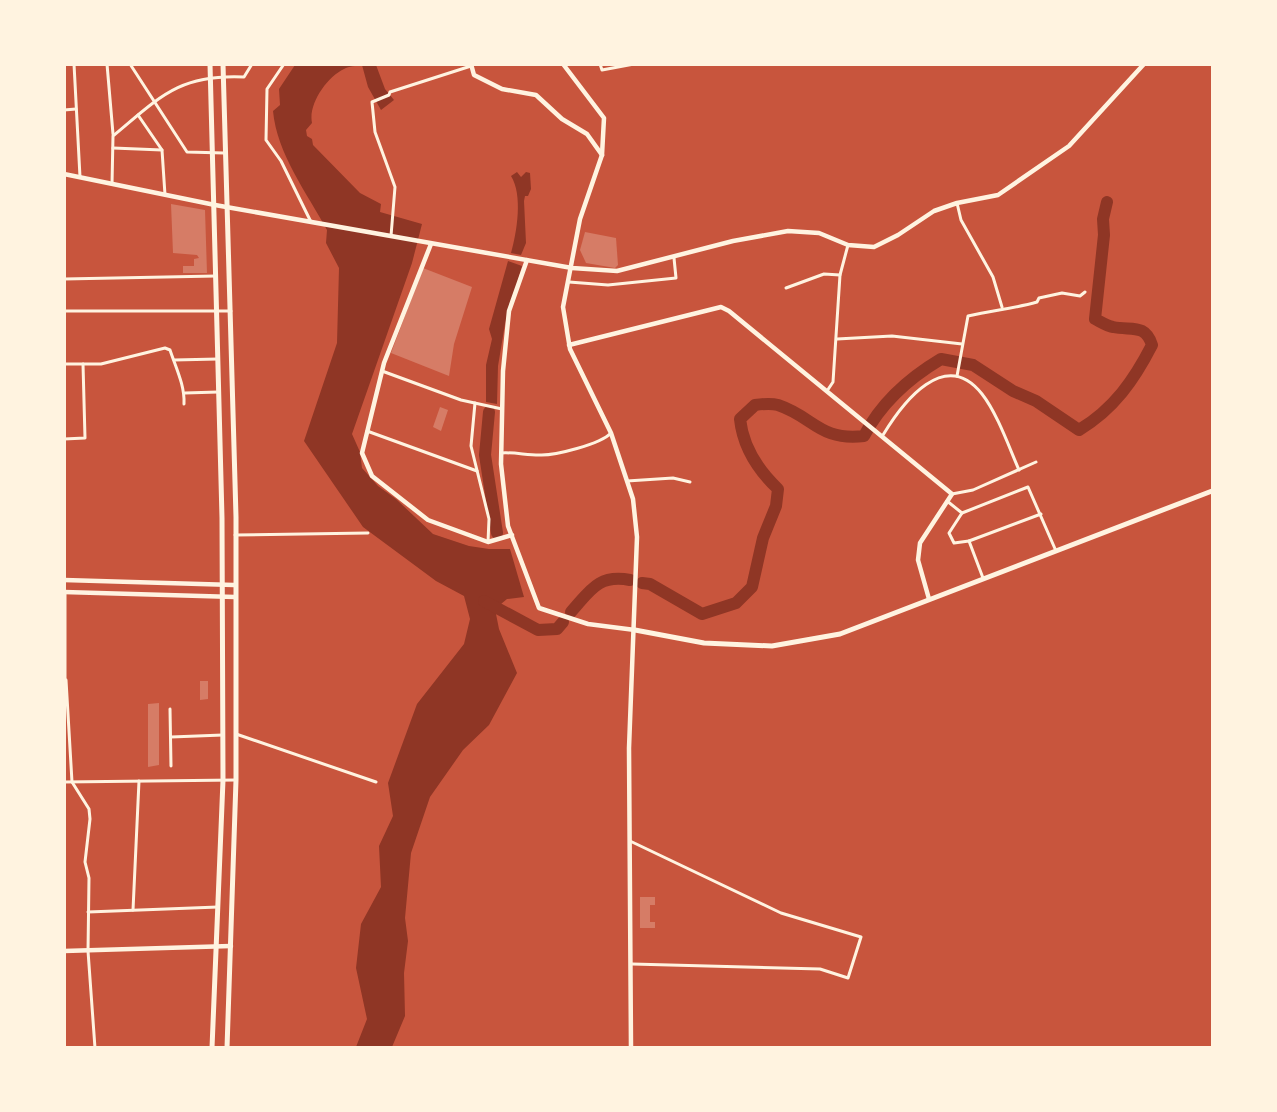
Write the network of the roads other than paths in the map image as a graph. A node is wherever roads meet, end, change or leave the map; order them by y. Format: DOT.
graph roads {
  1 [pos="74,64"];
  2 [pos="107,64"];
  3 [pos="130,64"];
  4 [pos="210,64"];
  5 [pos="223,64"];
  6 [pos="252,64"];
  7 [pos="284,64"];
  8 [pos="563,64"];
  9 [pos="600,64"];
  10 [pos="634,64"];
  11 [pos="1144,64"];
  12 [pos="471,65"];
  13 [pos="223,76"];
  14 [pos="211,77"];
  15 [pos="155,101"];
  16 [pos="76,109"];
  17 [pos="64,110"];
  18 [pos="138,116"];
  19 [pos="113,136"];
  20 [pos="112,148"];
  21 [pos="162,150"];
  22 [pos="213,153"];
  23 [pos="226,153"];
  24 [pos="602,155"];
  25 [pos="64,174"];
  26 [pos="80,177"];
  27 [pos="112,184"];
  28 [pos="165,195"];
  29 [pos="957,203"];
  30 [pos="215,205"];
  31 [pos="228,207"];
  32 [pos="311,222"];
  33 [pos="391,236"];
  34 [pos="431,244"];
  35 [pos="848,245"];
  36 [pos="674,258"];
  37 [pos="527,260"];
  38 [pos="572,268"];
  39 [pos="840,275"];
  40 [pos="216,276"];
  41 [pos="64,279"];
  42 [pos="569,282"];
  43 [pos="786,288"];
  44 [pos="1085,292"];
  45 [pos="1002,307"];
  46 [pos="64,311"];
  47 [pos="216,311"];
  48 [pos="231,311"];
  49 [pos="837,339"];
  50 [pos="962,344"];
  51 [pos="569,345"];
  52 [pos="218,359"];
  53 [pos="174,360"];
  54 [pos="64,364"];
  55 [pos="83,364"];
  56 [pos="382,371"];
  57 [pos="957,376"];
  58 [pos="827,391"];
  59 [pos="218,392"];
  60 [pos="185,393"];
  61 [pos="475,403"];
  62 [pos="184,404"];
  63 [pos="502,409"];
  64 [pos="367,431"];
  65 [pos="611,433"];
  66 [pos="883,435"];
  67 [pos="64,439"];
  68 [pos="501,453"];
  69 [pos="1036,462"];
  70 [pos="1019,470"];
  71 [pos="477,471"];
  72 [pos="627,481"];
  73 [pos="690,483"];
  74 [pos="1212,491"];
  75 [pos="952,494"];
  76 [pos="947,501"];
  77 [pos="962,513"];
  78 [pos="1041,514"];
  79 [pos="368,532"];
  80 [pos="236,535"];
  81 [pos="512,535"];
  82 [pos="969,541"];
  83 [pos="488,542"];
  84 [pos="1056,552"];
  85 [pos="983,578"];
  86 [pos="64,580"];
  87 [pos="220,584"];
  88 [pos="234,585"];
  89 [pos="65,592"];
  90 [pos="221,596"];
  91 [pos="235,597"];
  92 [pos="929,599"];
  93 [pos="635,630"];
  94 [pos="65,631"];
  95 [pos="65,680"];
  96 [pos="170,710"];
  97 [pos="236,734"];
  98 [pos="223,735"];
  99 [pos="171,737"];
  100 [pos="171,766"];
  101 [pos="223,780"];
  102 [pos="236,780"];
  103 [pos="138,781"];
  104 [pos="64,782"];
  105 [pos="72,782"];
  106 [pos="376,782"];
  107 [pos="630,841"];
  108 [pos="218,907"];
  109 [pos="133,910"];
  110 [pos="87,912"];
  111 [pos="231,946"];
  112 [pos="216,947"];
  113 [pos="64,951"];
  114 [pos="88,951"];
  115 [pos="632,964"];
  116 [pos="95,1047"];
  117 [pos="212,1047"];
  118 [pos="227,1047"];
  119 [pos="631,1047"];
  1 -- 16 [label="street"];
  2 -- 19 [label="street"];
  3 -- 15 [label="street"];
  4 -- 14 [label="main road"];
  5 -- 13 [label="main road"];
  6 -- 13 [label="street"];
  7 -- 32 [label="street"];
  8 -- 24 [label="street"];
  9 -- 10 [label="street"];
  11 -- 29 [label="street"];
  12 -- 24 [label="street"];
  12 -- 33 [label="street"];
  13 -- 14 [label="street"];
  13 -- 23 [label="main road"];
  14 -- 15 [label="street"];
  14 -- 22 [label="main road"];
  15 -- 18 [label="street"];
  15 -- 22 [label="street"];
  16 -- 17 [label="street"];
  16 -- 26 [label="street"];
  18 -- 19 [label="street"];
  18 -- 21 [label="street"];
  19 -- 20 [label="street"];
  20 -- 21 [label="street"];
  20 -- 27 [label="street"];
  21 -- 28 [label="street"];
  22 -- 23 [label="street"];
  22 -- 30 [label="main road"];
  23 -- 31 [label="main road"];
  24 -- 38 [label="street"];
  25 -- 26 [label="street"];
  26 -- 27 [label="street"];
  27 -- 28 [label="street"];
  28 -- 30 [label="street"];
  29 -- 35 [label="street"];
  29 -- 45 [label="street"];
  30 -- 31 [label="street"];
  30 -- 40 [label="main road"];
  31 -- 32 [label="street"];
  31 -- 48 [label="main road"];
  32 -- 33 [label="street"];
  33 -- 34 [label="street"];
  34 -- 37 [label="street"];
  34 -- 56 [label="street"];
  35 -- 36 [label="street"];
  35 -- 39 [label="street"];
  36 -- 38 [label="street"];
  36 -- 42 [label="street"];
  37 -- 38 [label="street"];
  37 -- 63 [label="street"];
  38 -- 42 [label="street"];
  39 -- 43 [label="street"];
  39 -- 49 [label="street"];
  40 -- 41 [label="street"];
  40 -- 47 [label="main road"];
  42 -- 51 [label="street"];
  44 -- 45 [label="street"];
  45 -- 50 [label="street"];
  46 -- 47 [label="street"];
  47 -- 48 [label="street"];
  47 -- 52 [label="main road"];
  48 -- 80 [label="main road"];
  49 -- 50 [label="street"];
  49 -- 58 [label="street"];
  50 -- 57 [label="street"];
  51 -- 58 [label="street"];
  51 -- 65 [label="street"];
  52 -- 53 [label="street"];
  52 -- 59 [label="main road"];
  53 -- 55 [label="street"];
  53 -- 60 [label="street"];
  54 -- 55 [label="street"];
  55 -- 67 [label="street"];
  56 -- 61 [label="street"];
  56 -- 64 [label="street"];
  57 -- 66 [label="street"];
  57 -- 70 [label="street"];
  58 -- 66 [label="street"];
  59 -- 60 [label="street"];
  59 -- 87 [label="main road"];
  60 -- 62 [label="street"];
  61 -- 63 [label="street"];
  61 -- 71 [label="street"];
  63 -- 68 [label="street"];
  64 -- 71 [label="street"];
  64 -- 83 [label="street"];
  65 -- 68 [label="street"];
  65 -- 72 [label="street"];
  66 -- 75 [label="street"];
  68 -- 81 [label="street"];
  69 -- 70 [label="street"];
  70 -- 75 [label="street"];
  71 -- 83 [label="street"];
  72 -- 73 [label="street"];
  72 -- 93 [label="street"];
  74 -- 84 [label="main road"];
  75 -- 76 [label="street"];
  76 -- 77 [label="street"];
  76 -- 92 [label="street"];
  77 -- 78 [label="street"];
  77 -- 82 [label="street"];
  78 -- 82 [label="street"];
  78 -- 84 [label="street"];
  79 -- 80 [label="street"];
  80 -- 88 [label="main road"];
  81 -- 83 [label="street"];
  81 -- 93 [label="street"];
  82 -- 85 [label="street"];
  84 -- 85 [label="main road"];
  85 -- 92 [label="main road"];
  86 -- 87 [label="street"];
  87 -- 88 [label="street"];
  87 -- 90 [label="main road"];
  88 -- 91 [label="main road"];
  89 -- 90 [label="street"];
  89 -- 94 [label="street"];
  90 -- 91 [label="street"];
  90 -- 98 [label="main road"];
  91 -- 97 [label="main road"];
  92 -- 93 [label="main road"];
  93 -- 107 [label="street"];
  94 -- 95 [label="street"];
  95 -- 105 [label="street"];
  96 -- 99 [label="street"];
  97 -- 102 [label="main road"];
  97 -- 106 [label="street"];
  98 -- 99 [label="street"];
  98 -- 101 [label="main road"];
  99 -- 100 [label="street"];
  101 -- 102 [label="street"];
  101 -- 103 [label="street"];
  101 -- 108 [label="main road"];
  102 -- 111 [label="main road"];
  103 -- 105 [label="street"];
  103 -- 109 [label="street"];
  104 -- 105 [label="street"];
  105 -- 110 [label="street"];
  107 -- 115 [label="street"];
  107 -- 115 [label="street"];
  108 -- 109 [label="street"];
  108 -- 112 [label="main road"];
  109 -- 110 [label="street"];
  110 -- 114 [label="street"];
  111 -- 112 [label="street"];
  111 -- 118 [label="main road"];
  112 -- 114 [label="street"];
  112 -- 117 [label="main road"];
  113 -- 114 [label="street"];
  114 -- 116 [label="street"];
  115 -- 119 [label="street"];
}
